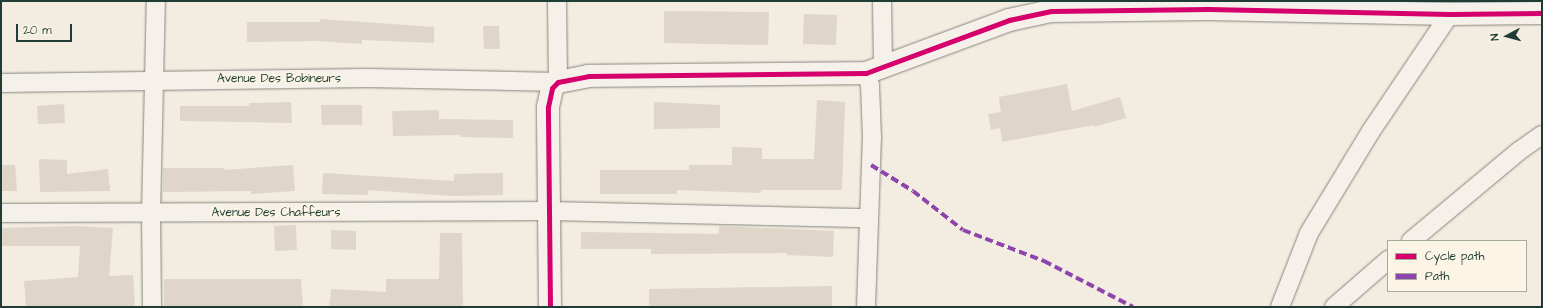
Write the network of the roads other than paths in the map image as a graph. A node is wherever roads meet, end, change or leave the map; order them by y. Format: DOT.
graph roads {
  1 [pos="156,1"];
  2 [pos="557,1"];
  3 [pos="882,1"];
  4 [pos="1542,12"];
  5 [pos="1450,14"];
  6 [pos="875,70"];
  7 [pos="153,80"];
  8 [pos="558,82"];
  9 [pos="1,83"];
  10 [pos="1542,135"];
  11 [pos="550,211"];
  12 [pos="1,213"];
  13 [pos="151,214"];
  14 [pos="868,218"];
  15 [pos="1412,240"];
  16 [pos="1387,261"];
  17 [pos="152,307"];
  18 [pos="550,307"];
  19 [pos="866,307"];
  20 [pos="1280,307"];
  21 [pos="1334,307"];
  1 -- 7 [label="street"];
  2 -- 8 [label="street"];
  3 -- 6 [label="street"];
  4 -- 5 [label="street"];
  5 -- 6 [label="street"];
  5 -- 20 [label="street"];
  6 -- 8 [label="street"];
  6 -- 14 [label="street"];
  7 -- 8 [label="street, Avenue Des Bobineurs"];
  7 -- 9 [label="street, Avenue Des Bobineurs"];
  7 -- 13 [label="street"];
  8 -- 11 [label="street"];
  10 -- 15 [label="street"];
  11 -- 13 [label="street, Avenue Des Chaffeurs"];
  11 -- 14 [label="street, Avenue Des Chaffeurs"];
  11 -- 18 [label="street"];
  12 -- 13 [label="street, Avenue Des Chaffeurs"];
  13 -- 17 [label="street"];
  14 -- 19 [label="street"];
  16 -- 21 [label="street"];
}
